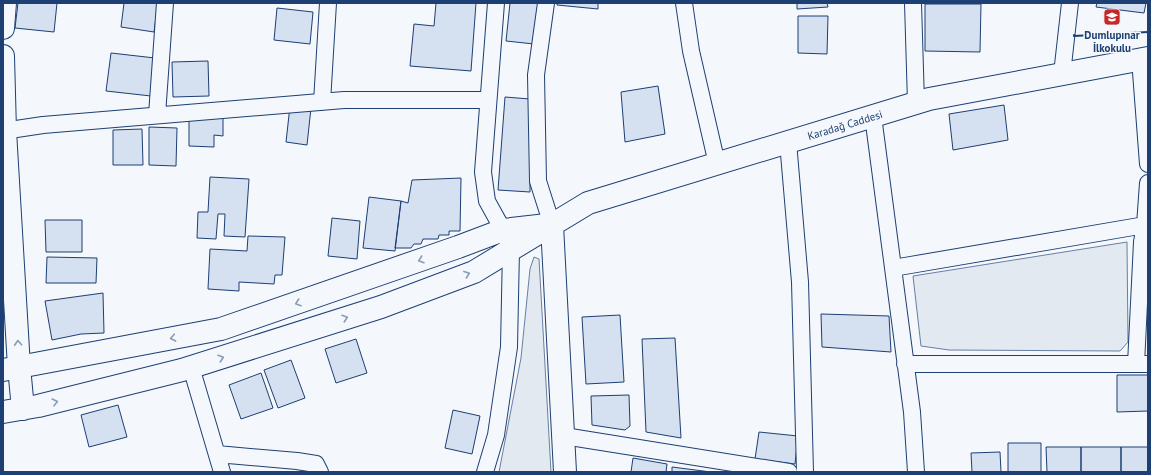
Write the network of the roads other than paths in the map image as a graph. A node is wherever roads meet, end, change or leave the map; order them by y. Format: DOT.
graph roads {
  1 [pos="5,3"];
  2 [pos="165,3"];
  3 [pos="328,3"];
  4 [pos="496,3"];
  5 [pos="546,3"];
  6 [pos="684,3"];
  7 [pos="913,3"];
  8 [pos="1070,3"];
  9 [pos="3,28"];
  10 [pos="3,56"];
  11 [pos="1144,58"];
  12 [pos="1062,74"];
  13 [pos="488,100"];
  14 [pos="322,102"];
  15 [pos="916,103"];
  16 [pos="157,116"];
  17 [pos="873,116"];
  18 [pos="4,131"];
  19 [pos="788,142"];
  20 [pos="717,164"];
  21 [pos="1148,164"];
  22 [pos="1148,183"];
  23 [pos="1145,224"];
  24 [pos="552,225"];
  25 [pos="503,230"];
  26 [pos="511,250"];
  27 [pos="894,268"];
  28 [pos="905,364"];
  29 [pos="1142,364"];
  30 [pos="191,367"];
  31 [pos="11,369"];
  32 [pos="13,411"];
  33 [pos="564,436"];
  34 [pos="217,454"];
  35 [pos="222,472"];
  36 [pos="320,472"];
  37 [pos="485,472"];
  38 [pos="565,472"];
  39 [pos="789,472"];
  40 [pos="805,472"];
  41 [pos="916,472"];
  1 -- 9 [label="street"];
  2 -- 16 [label="street"];
  3 -- 14 [label="street"];
  4 -- 13 [label="street"];
  5 -- 24 [label="street"];
  6 -- 20 [label="street"];
  7 -- 15 [label="street"];
  8 -- 12 [label="street"];
  10 -- 18 [label="street"];
  11 -- 12 [label="street, Karadağ Caddesi"];
  11 -- 21 [label="street"];
  12 -- 15 [label="street, Karadağ Caddesi"];
  13 -- 14 [label="street"];
  13 -- 25 [label="street"];
  14 -- 16 [label="street"];
  15 -- 17 [label="street, Karadağ Caddesi"];
  16 -- 18 [label="street"];
  17 -- 19 [label="street, Karadağ Caddesi"];
  17 -- 27 [label="street"];
  31 -- 18 [label="street, one-way"];
  19 -- 20 [label="street, Karadağ Caddesi"];
  19 -- 40 [label="street"];
  20 -- 24 [label="street, Karadağ Caddesi"];
  22 -- 23 [label="street"];
  23 -- 27 [label="street"];
  23 -- 29 [label="street"];
  24 -- 25 [label="street"];
  24 -- 26 [label="street, Karadağ Caddesi"];
  24 -- 33 [label="street"];
  25 -- 26 [label="street"];
  25 -- 31 [label="street, one-way"];
  30 -- 26 [label="street, Karadağ Caddesi, one-way"];
  26 -- 37 [label="street"];
  27 -- 28 [label="street"];
  28 -- 29 [label="street"];
  28 -- 41 [label="street"];
  32 -- 30 [label="street, Karadağ Caddesi, one-way"];
  30 -- 34 [label="street"];
  31 -- 32 [label="street"];
  33 -- 38 [label="street"];
  33 -- 39 [label="street"];
  34 -- 35 [label="street"];
  34 -- 36 [label="street"];
}
